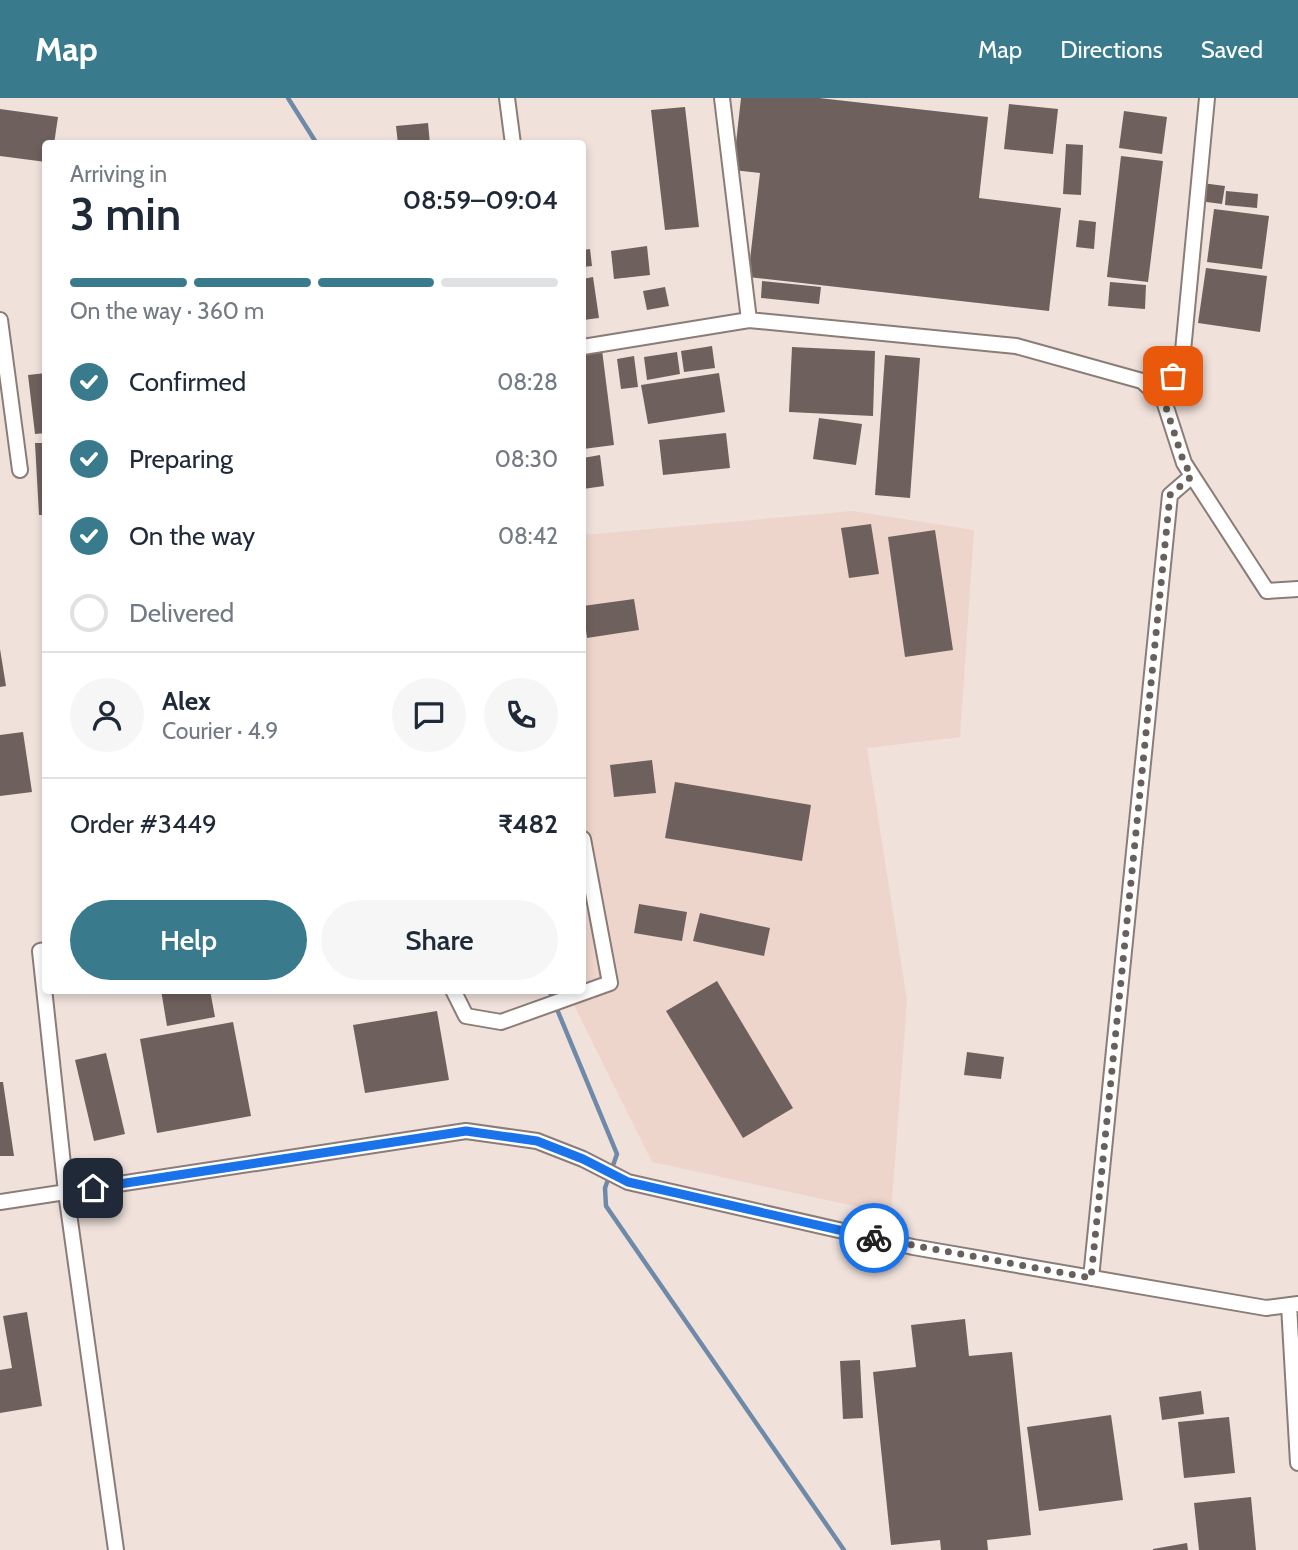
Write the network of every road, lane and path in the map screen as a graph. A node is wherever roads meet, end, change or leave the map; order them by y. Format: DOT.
graph roads {
  1 [pos="508,98"];
  2 [pos="722,98"];
  3 [pos="1207,98"];
  4 [pos="513,140"];
  5 [pos="0,320"];
  6 [pos="748,320"];
  7 [pos="586,347"];
  8 [pos="1164,401"];
  9 [pos="20,470"];
  10 [pos="1192,476"];
  11 [pos="1298,589"];
  12 [pos="586,855"];
  13 [pos="42,951"];
  14 [pos="42,970"];
  15 [pos="586,992"];
  16 [pos="45,994"];
  17 [pos="455,994"];
  18 [pos="579,994"];
  19 [pos="66,1192"];
  20 [pos="0,1202"];
  21 [pos="1091,1278"];
  22 [pos="1294,1305"];
  23 [pos="1298,1463"];
  24 [pos="116,1550"];
  1 -- 4 [label="street"];
  2 -- 6 [label="street"];
  3 -- 8 [label="street"];
  5 -- 9 [label="street"];
  6 -- 7 [label="street"];
  6 -- 8 [label="street"];
  8 -- 10 [label="street"];
  10 -- 11 [label="street"];
  10 -- 21 [label="street"];
  12 -- 15 [label="street"];
  13 -- 14 [label="street"];
  16 -- 19 [label="street"];
  17 -- 18 [label="street"];
  19 -- 20 [label="street"];
  19 -- 21 [label="street"];
  19 -- 24 [label="street"];
  21 -- 22 [label="street"];
  22 -- 23 [label="street"];
}
